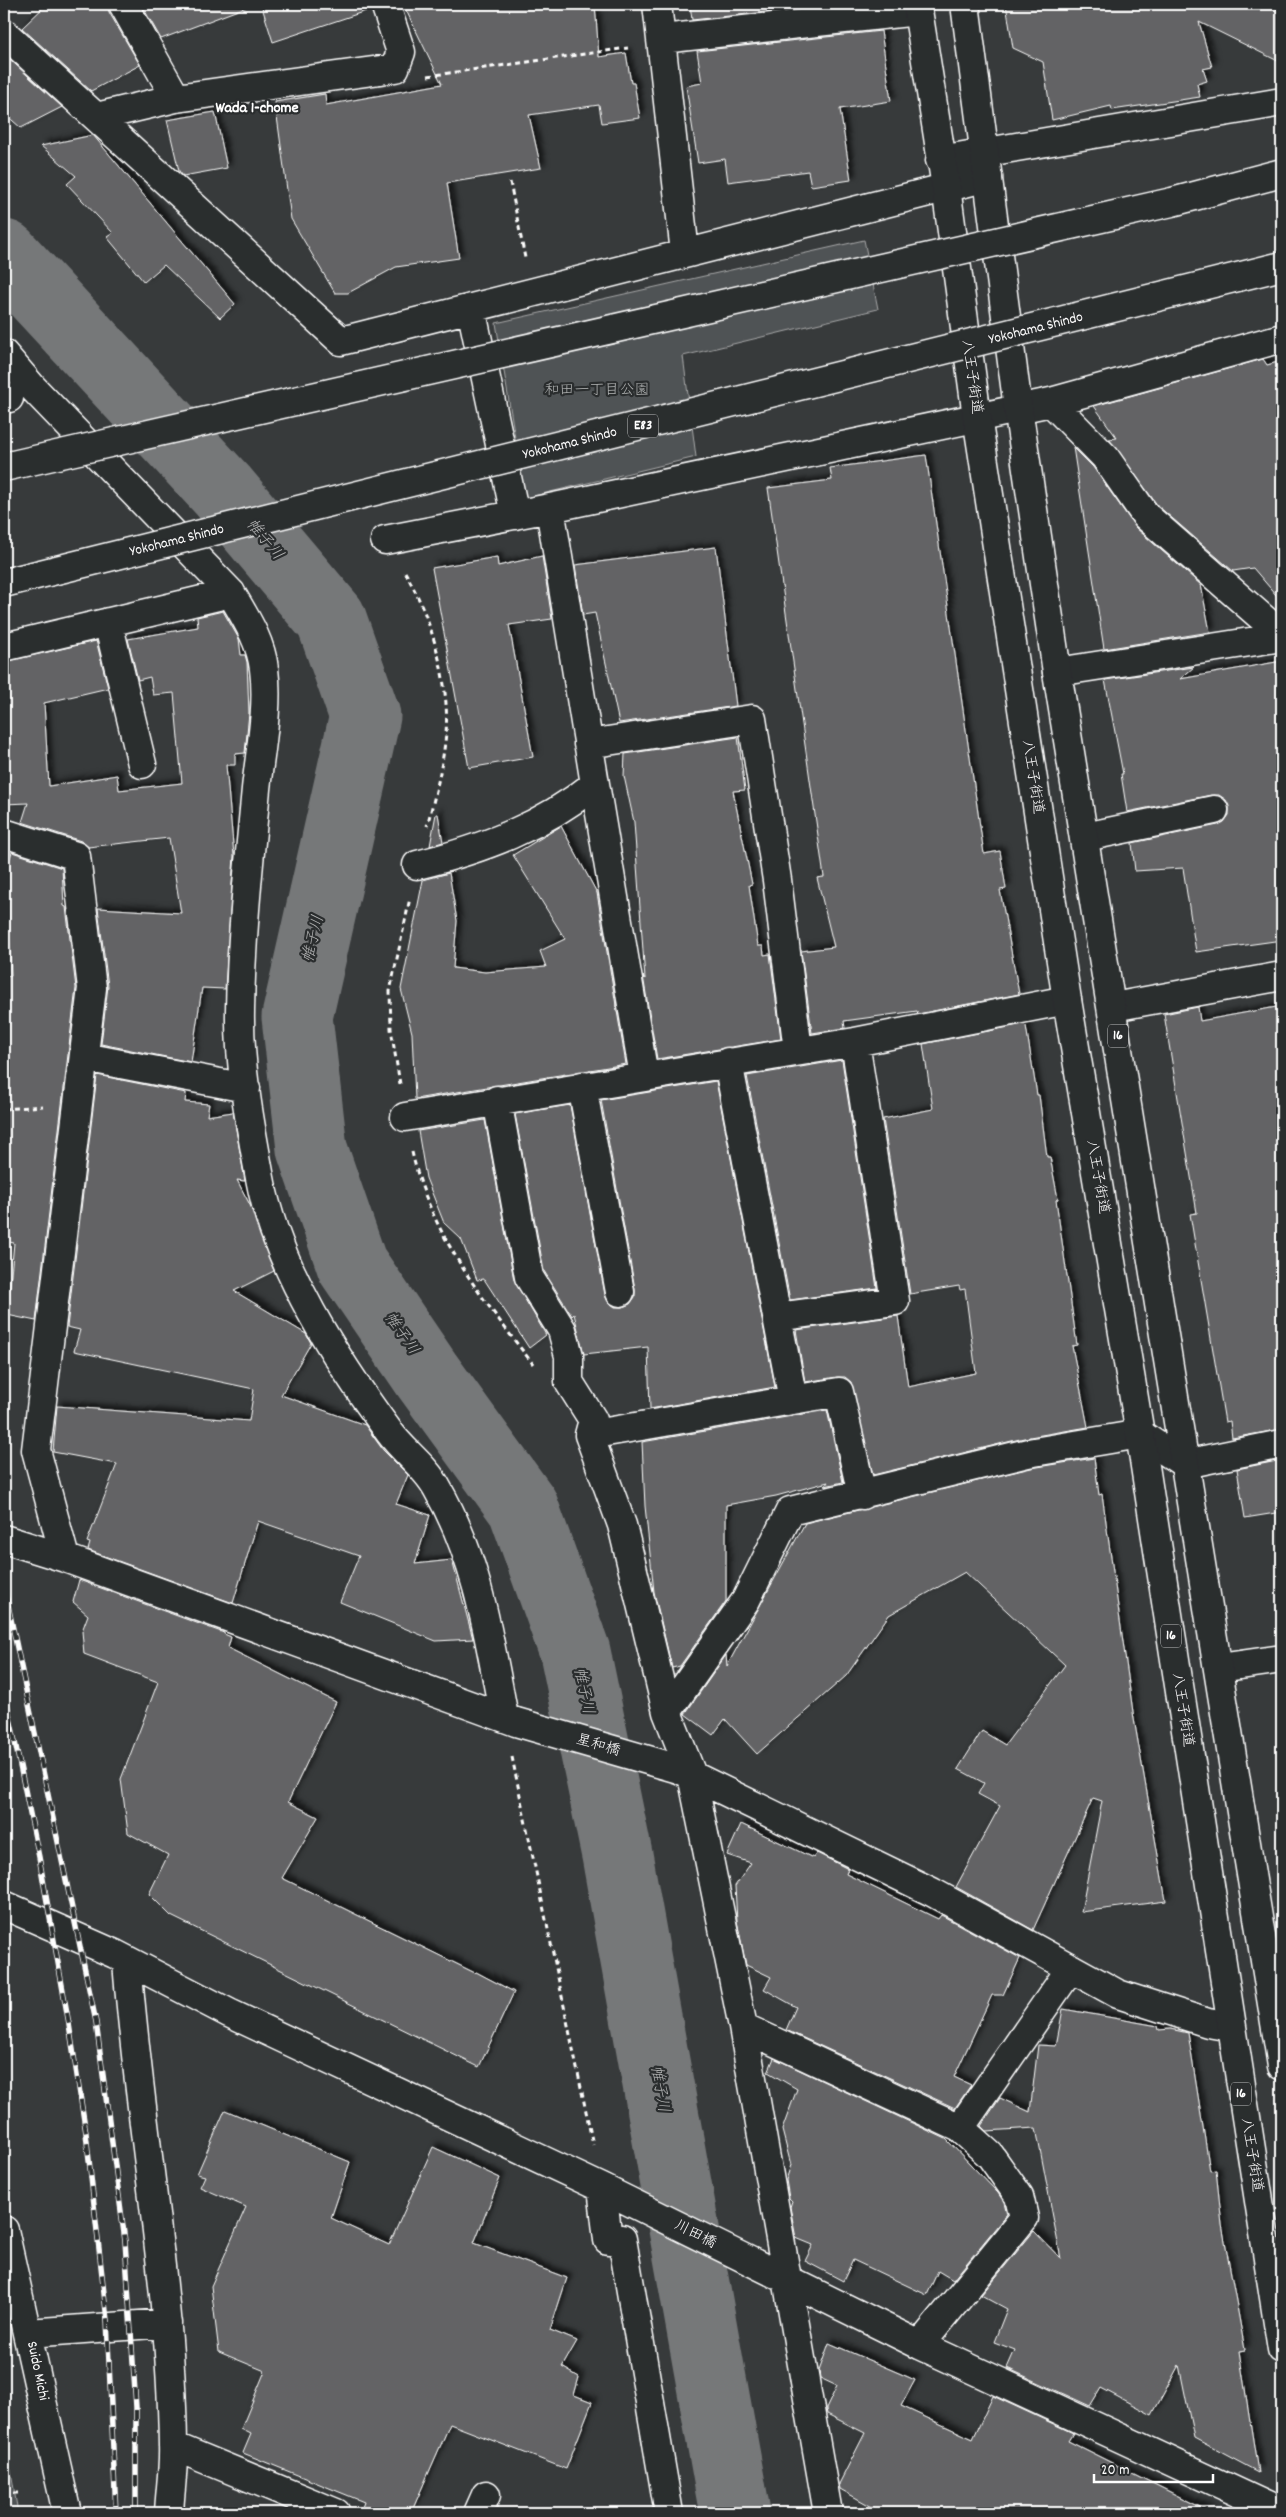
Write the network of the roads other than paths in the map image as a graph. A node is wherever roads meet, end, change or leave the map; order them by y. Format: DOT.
graph roads {
  1 [pos="123,4"];
  2 [pos="385,4"];
  3 [pos="657,4"];
  4 [pos="965,4"];
  5 [pos="918,7"];
  6 [pos="4,33"];
  7 [pos="662,41"];
  8 [pos="176,98"];
  9 [pos="1282,102"];
  10 [pos="96,117"];
  11 [pos="940,160"];
  12 [pos="987,165"];
  13 [pos="1282,173"];
  14 [pos="946,187"];
  15 [pos="685,254"];
  16 [pos="1282,266"];
  17 [pos="471,308"];
  18 [pos="1282,338"];
  19 [pos="4,354"];
  20 [pos="1051,402"];
  21 [pos="1018,408"];
  22 [pos="977,417"];
  23 [pos="4,467"];
  24 [pos="550,508"];
  25 [pos="515,515"];
  26 [pos="385,540"];
  27 [pos="4,583"];
  28 [pos="231,593"];
  29 [pos="108,622"];
  30 [pos="1278,624"];
  31 [pos="4,647"];
  32 [pos="1058,672"];
  33 [pos="588,744"];
  34 [pos="142,764"];
  35 [pos="595,784"];
  36 [pos="1214,810"];
  37 [pos="4,833"];
  38 [pos="1085,837"];
  39 [pos="417,865"];
  40 [pos="1282,976"];
  41 [pos="1067,1000"];
  42 [pos="1113,1007"];
  43 [pos="855,1042"];
  44 [pos="798,1051"];
  45 [pos="84,1057"];
  46 [pos="728,1062"];
  47 [pos="644,1076"];
  48 [pos="582,1086"];
  49 [pos="246,1088"];
  50 [pos="497,1100"];
  51 [pos="405,1117"];
  52 [pos="620,1292"];
  53 [pos="778,1317"];
  54 [pos="793,1400"];
  55 [pos="589,1434"];
  56 [pos="1140,1434"];
  57 [pos="1282,1444"];
  58 [pos="1185,1464"];
  59 [pos="862,1495"];
  60 [pos="4,1539"];
  61 [pos="64,1558"];
  62 [pos="1282,1659"];
  63 [pos="1219,1668"];
  64 [pos="667,1712"];
  65 [pos="510,1719"];
  66 [pos="686,1772"];
  67 [pos="4,1905"];
  68 [pos="127,1961"];
  69 [pos="1071,1968"];
  70 [pos="743,2027"];
  71 [pos="1231,2027"];
  72 [pos="1282,2066"];
  73 [pos="960,2128"];
  74 [pos="602,2188"];
  75 [pos="4,2230"];
  76 [pos="788,2282"];
  77 [pos="167,2323"];
  78 [pos="28,2333"];
  79 [pos="920,2346"];
  80 [pos="1282,2349"];
  81 [pos="173,2446"];
  82 [pos="67,2513"];
  83 [pos="169,2513"];
  84 [pos="336,2513"];
  85 [pos="669,2513"];
  86 [pos="828,2513"];
  87 [pos="1282,2513"];
  1 -- 8 [label="main road"];
  2 -- 8 [label="main road"];
  3 -- 7 [label="main road"];
  4 -- 12 [label="main road, 16"];
  5 -- 7 [label="main road"];
  5 -- 11 [label="main road, 八王子街道 / 16"];
  6 -- 10 [label="main road"];
  7 -- 15 [label="main road"];
  8 -- 10 [label="main road"];
  9 -- 12 [label="main road"];
  10 -- 17 [label="main road"];
  11 -- 12 [label="main road"];
  11 -- 14 [label="main road, 八王子街道 / 16"];
  12 -- 14 [label="main road"];
  12 -- 21 [label="main road, 16"];
  13 -- 23 [label="main road, bridge"];
  14 -- 15 [label="main road"];
  14 -- 22 [label="main road, 八王子街道 / 16"];
  15 -- 17 [label="main road"];
  16 -- 27 [label="main road, Yokohama Shindo / E83, bridge"];
  17 -- 25 [label="main road"];
  18 -- 20 [label="main road"];
  19 -- 28 [label="main road"];
  20 -- 21 [label="main road"];
  20 -- 30 [label="main road"];
  21 -- 22 [label="main road"];
  21 -- 32 [label="main road, 16"];
  22 -- 24 [label="main road"];
  22 -- 41 [label="main road, 八王子街道 / 16"];
  24 -- 25 [label="main road"];
  24 -- 33 [label="main road"];
  25 -- 26 [label="main road"];
  28 -- 29 [label="main road"];
  28 -- 49 [label="main road"];
  29 -- 31 [label="main road"];
  29 -- 34 [label="main road"];
  30 -- 32 [label="main road"];
  32 -- 38 [label="main road, 16"];
  33 -- 35 [label="main road"];
  33 -- 44 [label="main road"];
  35 -- 39 [label="main road"];
  35 -- 47 [label="main road"];
  36 -- 38 [label="main road"];
  37 -- 45 [label="main road"];
  38 -- 42 [label="main road, 16"];
  40 -- 42 [label="main road"];
  41 -- 43 [label="main road"];
  41 -- 56 [label="main road, 八王子街道 / 16"];
  42 -- 58 [label="main road, 16"];
  43 -- 44 [label="main road"];
  43 -- 53 [label="main road"];
  44 -- 46 [label="main road"];
  45 -- 49 [label="main road"];
  45 -- 61 [label="main road"];
  46 -- 47 [label="main road"];
  46 -- 53 [label="main road"];
  47 -- 48 [label="main road"];
  48 -- 50 [label="main road"];
  48 -- 52 [label="main road"];
  49 -- 65 [label="main road"];
  50 -- 51 [label="main road"];
  50 -- 55 [label="main road"];
  53 -- 54 [label="main road"];
  54 -- 55 [label="main road"];
  54 -- 59 [label="main road"];
  55 -- 64 [label="main road"];
  56 -- 58 [label="main road"];
  56 -- 59 [label="main road"];
  56 -- 71 [label="main road, 八王子街道 / 16"];
  57 -- 58 [label="main road"];
  58 -- 63 [label="main road, 16"];
  59 -- 64 [label="main road"];
  60 -- 61 [label="main road, 星和橋"];
  61 -- 65 [label="main road, 星和橋"];
  62 -- 63 [label="main road"];
  63 -- 72 [label="main road, 16"];
  64 -- 66 [label="main road"];
  65 -- 66 [label="main road, 星和橋"];
  66 -- 69 [label="main road, 星和橋"];
  66 -- 70 [label="main road"];
  67 -- 68 [label="main road, 川田橋"];
  68 -- 74 [label="main road, 川田橋"];
  68 -- 77 [label="main road"];
  69 -- 71 [label="main road, 星和橋"];
  69 -- 73 [label="main road"];
  70 -- 73 [label="main road"];
  70 -- 76 [label="main road"];
  71 -- 80 [label="main road, 八王子街道 / 16"];
  73 -- 79 [label="main road"];
  74 -- 76 [label="main road, 川田橋"];
  74 -- 85 [label="main road"];
  75 -- 78 [label="main road, Suido Michi"];
  76 -- 79 [label="main road, 川田橋"];
  76 -- 86 [label="main road"];
  77 -- 78 [label="main road"];
  77 -- 81 [label="main road"];
  78 -- 82 [label="main road, Suido Michi"];
  79 -- 87 [label="main road, 川田橋"];
  81 -- 83 [label="main road"];
  81 -- 84 [label="main road"];
}
